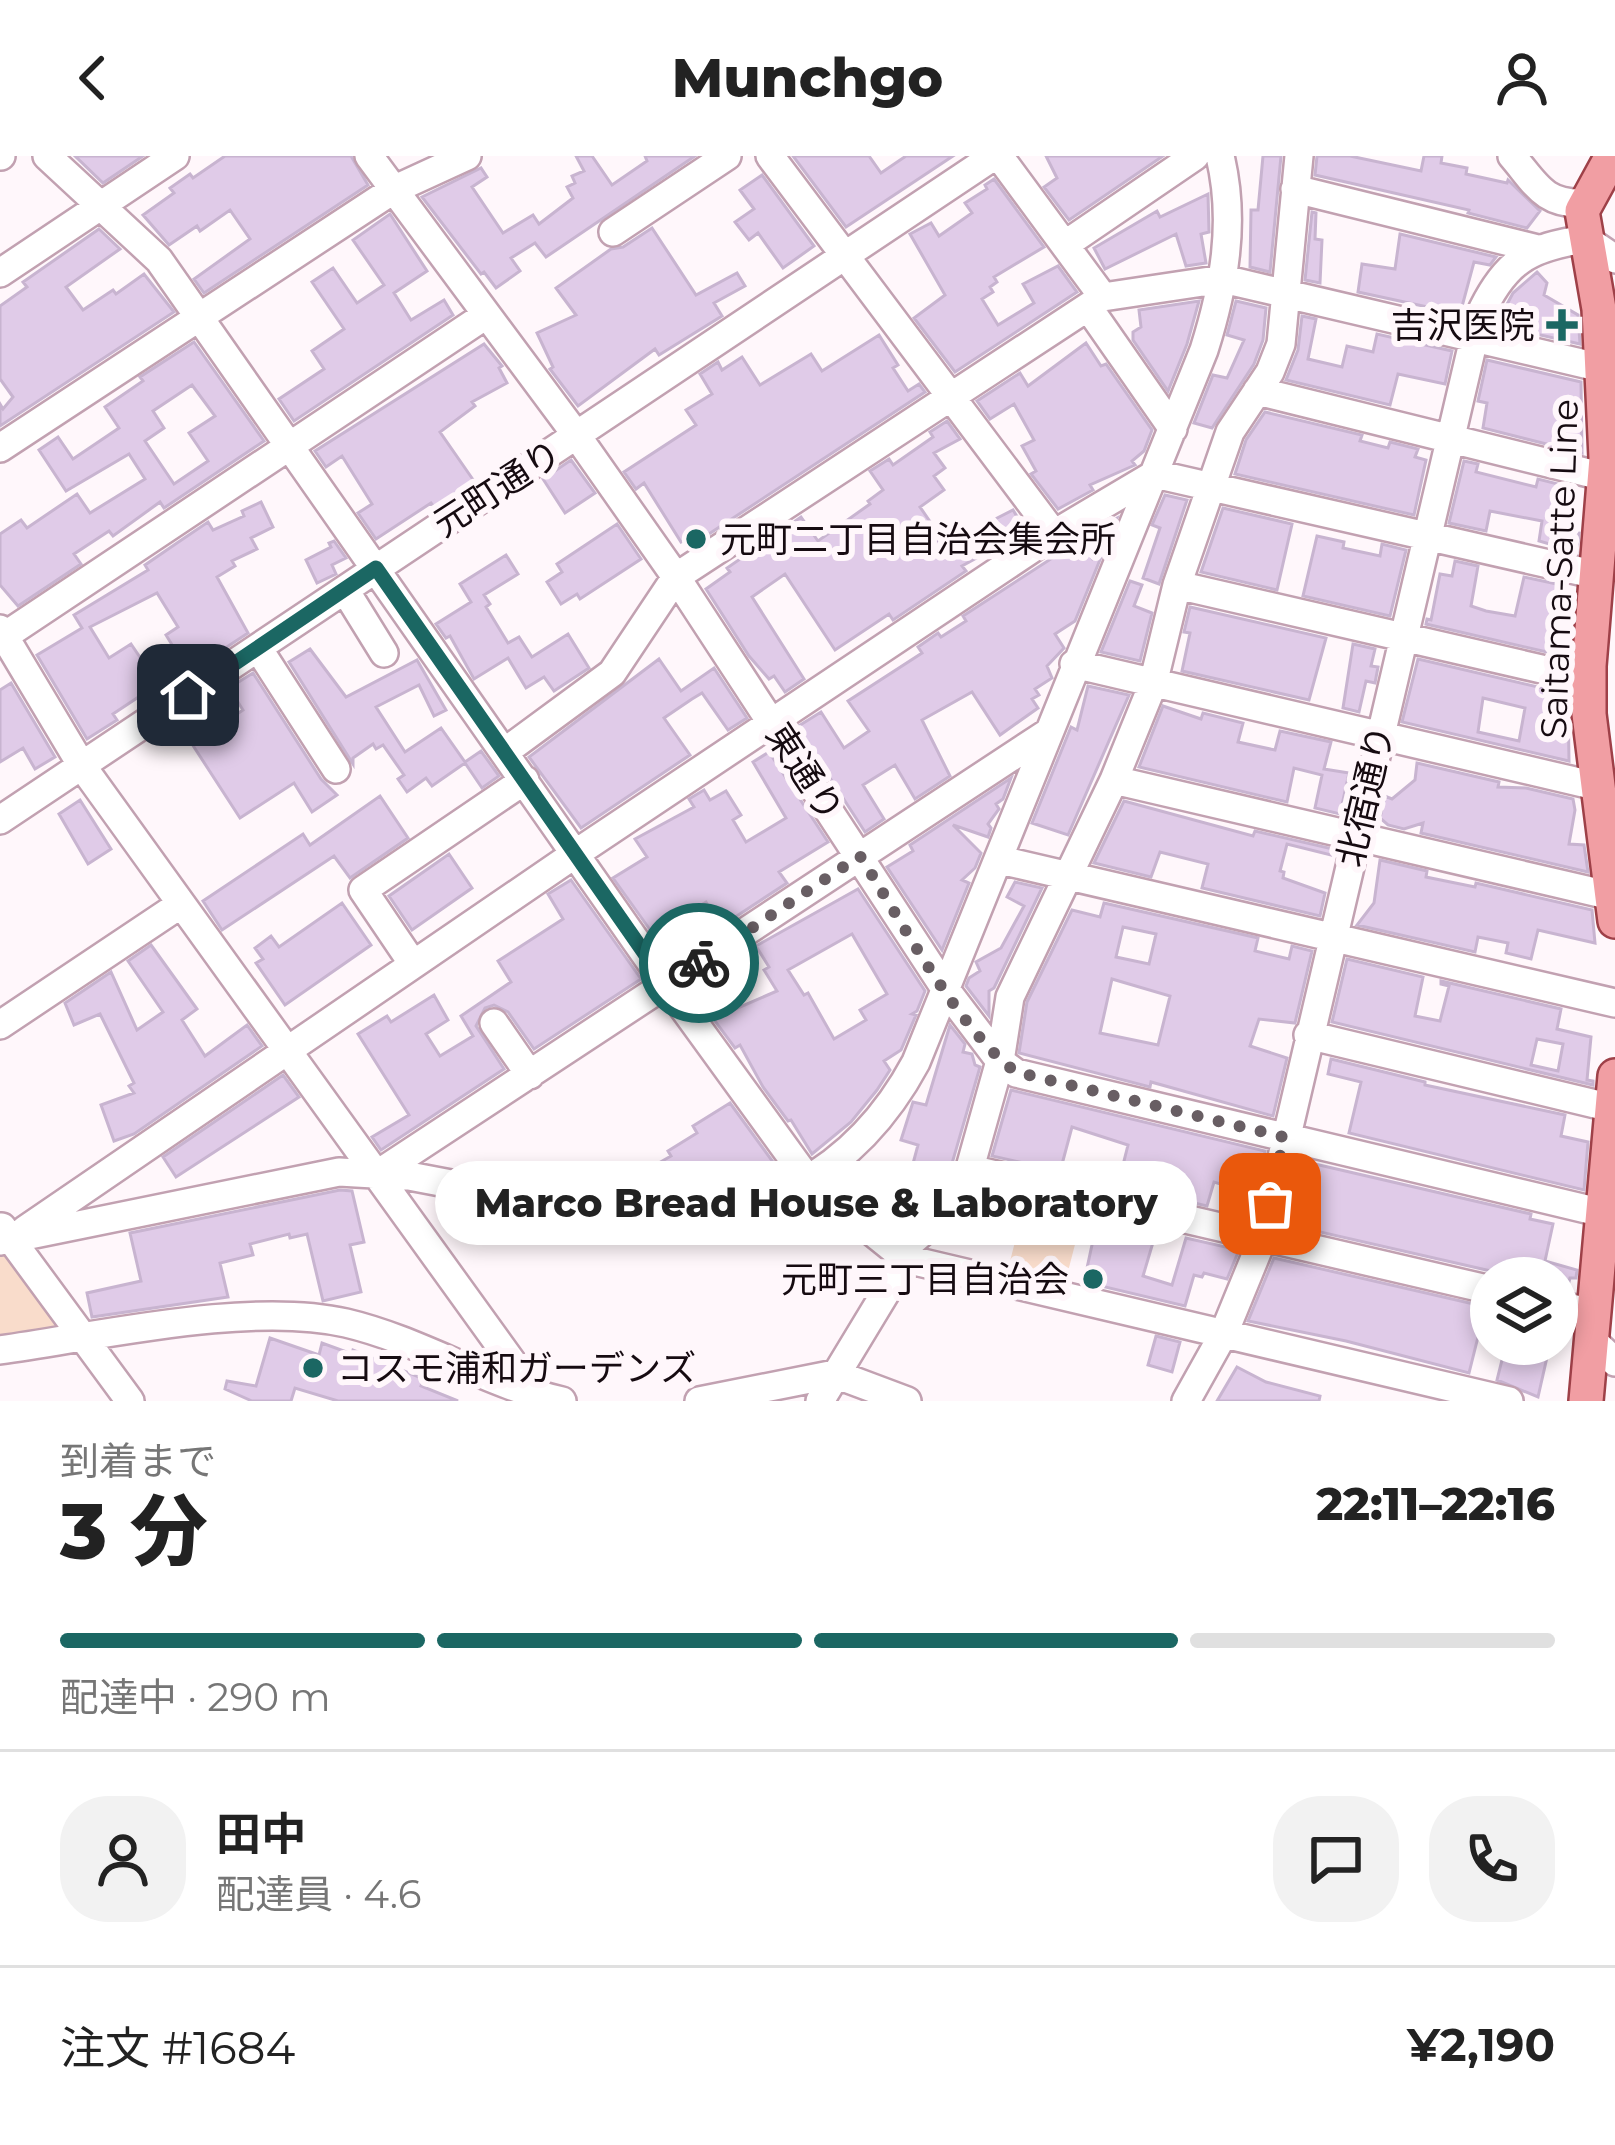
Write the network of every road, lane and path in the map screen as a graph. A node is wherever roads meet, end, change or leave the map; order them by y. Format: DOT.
graph roads {
  1 [pos="47,156"];
  2 [pos="175,156"];
  3 [pos="368,156"];
  4 [pos="466,156"];
  5 [pos="727,156"];
  6 [pos="770,156"];
  7 [pos="997,156"];
  8 [pos="1195,156"];
  9 [pos="1220,156"];
  10 [pos="1299,156"];
  11 [pos="1512,156"];
  12 [pos="1612,156"];
  13 [pos="1294,189"];
  14 [pos="393,190"];
  15 [pos="1584,203"];
  16 [pos="102,204"];
  17 [pos="613,232"];
  18 [pos="1586,239"];
  19 [pos="1066,244"];
  20 [pos="1538,249"];
  21 [pos="847,257"];
  22 [pos="1615,259"];
  23 [pos="0,272"];
  24 [pos="1222,279"];
  25 [pos="1285,294"];
  26 [pos="1096,302"];
  27 [pos="486,315"];
  28 [pos="200,316"];
  29 [pos="1473,338"];
  30 [pos="1602,368"];
  31 [pos="1257,391"];
  32 [pos="952,396"];
  33 [pos="1173,429"];
  34 [pos="577,436"];
  35 [pos="1449,439"];
  36 [pos="290,446"];
  37 [pos="0,448"];
  38 [pos="1609,467"];
  39 [pos="1155,475"];
  40 [pos="1211,487"];
  41 [pos="1054,535"];
  42 [pos="1425,537"];
  43 [pos="376,568"];
  44 [pos="1597,575"];
  45 [pos="676,578"];
  46 [pos="1177,585"];
  47 [pos="345,590"];
  48 [pos="1,635"];
  49 [pos="1402,637"];
  50 [pos="257,648"];
  51 [pos="384,652"];
  52 [pos="1074,664"];
  53 [pos="1598,679"];
  54 [pos="1153,684"];
  55 [pos="773,723"];
  56 [pos="1046,734"];
  57 [pos="1378,736"];
  58 [pos="506,751"];
  59 [pos="82,766"];
  60 [pos="336,769"];
  61 [pos="525,780"];
  62 [pos="1114,780"];
  63 [pos="1596,786"];
  64 [pos="0,820"];
  65 [pos="1355,837"];
  66 [pos="575,854"];
  67 [pos="860,856"];
  68 [pos="1000,860"];
  69 [pos="1069,875"];
  70 [pos="182,904"];
  71 [pos="1613,909"];
  72 [pos="1332,938"];
  73 [pos="413,964"];
  74 [pos="666,984"];
  75 [pos="946,990"];
  76 [pos="1615,1003"];
  77 [pos="494,1023"];
  78 [pos="0,1025"];
  79 [pos="1308,1035"];
  80 [pos="285,1050"];
  81 [pos="1000,1061"];
  82 [pos="530,1075"];
  83 [pos="1614,1092"];
  84 [pos="1284,1137"];
  85 [pos="970,1169"];
  86 [pos="376,1175"];
  87 [pos="809,1181"];
  88 [pos="1603,1213"];
  89 [pos="4,1235"];
  90 [pos="1263,1238"];
  91 [pos="902,1256"];
  92 [pos="1470,1285"];
  93 [pos="1602,1322"];
  94 [pos="1224,1333"];
  95 [pos="84,1338"];
  96 [pos="0,1350"];
  97 [pos="836,1374"];
  98 [pos="543,1400"];
  99 [pos="130,1401"];
  100 [pos="699,1401"];
  101 [pos="820,1401"];
  102 [pos="908,1401"];
  103 [pos="1186,1401"];
  104 [pos="1509,1401"];
  105 [pos="1586,1401"];
  1 -- 16 [label="street"];
  2 -- 16 [label="street"];
  3 -- 14 [label="street, 東通り"];
  4 -- 14 [label="street"];
  5 -- 17 [label="street"];
  6 -- 21 [label="street"];
  7 -- 19 [label="street"];
  7 -- 21 [label="street, 元町通り"];
  8 -- 19 [label="street"];
  9 -- 24 [label="street"];
  10 -- 13 [label="street"];
  11 -- 15 [label="street"];
  12 -- 15 [label="main road"];
  13 -- 20 [label="street"];
  13 -- 25 [label="street"];
  14 -- 27 [label="street, 東通り"];
  14 -- 28 [label="street"];
  15 -- 18 [label="main road, Saitama-Satte Line"];
  16 -- 23 [label="street"];
  16 -- 28 [label="street"];
  18 -- 20 [label="street"];
  18 -- 22 [label="street"];
  18 -- 30 [label="main road, Saitama-Satte Line"];
  19 -- 26 [label="street"];
  20 -- 29 [label="street, 北宿通り"];
  21 -- 32 [label="street"];
  21 -- 34 [label="street, 元町通り"];
  24 -- 25 [label="street"];
  24 -- 26 [label="street"];
  24 -- 33 [label="street"];
  25 -- 29 [label="street"];
  25 -- 31 [label="street"];
  26 -- 32 [label="street"];
  26 -- 33 [label="street"];
  27 -- 34 [label="street, 東通り"];
  27 -- 36 [label="street"];
  28 -- 36 [label="street"];
  28 -- 37 [label="street"];
  29 -- 30 [label="street"];
  29 -- 35 [label="street, 北宿通り"];
  30 -- 38 [label="main road, Saitama-Satte Line"];
  31 -- 35 [label="street"];
  31 -- 40 [label="street"];
  32 -- 41 [label="street"];
  32 -- 45 [label="street"];
  33 -- 39 [label="street"];
  34 -- 43 [label="street, 元町通り"];
  34 -- 45 [label="street, 東通り"];
  35 -- 38 [label="street"];
  35 -- 42 [label="street, 北宿通り"];
  36 -- 43 [label="street"];
  36 -- 48 [label="street"];
  38 -- 44 [label="main road, Saitama-Satte Line"];
  39 -- 40 [label="street"];
  39 -- 41 [label="street"];
  39 -- 52 [label="street"];
  40 -- 42 [label="street"];
  40 -- 46 [label="street"];
  41 -- 55 [label="street"];
  42 -- 44 [label="street"];
  42 -- 49 [label="street, 北宿通り"];
  43 -- 47 [label="street, 元町通り"];
  43 -- 58 [label="street"];
  44 -- 53 [label="main road, Saitama-Satte Line"];
  45 -- 55 [label="street, 東通り"];
  45 -- 58 [label="street"];
  46 -- 49 [label="street"];
  46 -- 54 [label="street"];
  47 -- 50 [label="street, 元町通り"];
  47 -- 51 [label="street"];
  48 -- 59 [label="street"];
  49 -- 53 [label="street"];
  49 -- 57 [label="street, 北宿通り"];
  50 -- 59 [label="street, 元町通り"];
  50 -- 60 [label="street"];
  52 -- 54 [label="street"];
  52 -- 56 [label="street"];
  53 -- 63 [label="main road, Saitama-Satte Line"];
  54 -- 57 [label="street"];
  54 -- 62 [label="street"];
  55 -- 66 [label="street"];
  55 -- 67 [label="street, 東通り"];
  56 -- 67 [label="street"];
  56 -- 68 [label="street"];
  57 -- 63 [label="street"];
  57 -- 65 [label="street, 北宿通り"];
  58 -- 61 [label="street"];
  59 -- 64 [label="street, 元町通り"];
  59 -- 70 [label="street"];
  61 -- 66 [label="street"];
  61 -- 73 [label="street"];
  62 -- 65 [label="street"];
  62 -- 69 [label="street"];
  63 -- 71 [label="main road, Saitama-Satte Line"];
  65 -- 71 [label="street"];
  65 -- 72 [label="street, 北宿通り"];
  66 -- 73 [label="street"];
  66 -- 74 [label="street"];
  67 -- 74 [label="street"];
  67 -- 75 [label="street, 東通り"];
  68 -- 69 [label="street"];
  68 -- 75 [label="street"];
  69 -- 72 [label="street"];
  69 -- 81 [label="street"];
  70 -- 78 [label="street"];
  70 -- 80 [label="street"];
  72 -- 76 [label="street"];
  72 -- 79 [label="street, 北宿通り"];
  73 -- 80 [label="street"];
  74 -- 82 [label="street"];
  74 -- 87 [label="street"];
  75 -- 81 [label="street, 東通り"];
  75 -- 87 [label="street"];
  77 -- 82 [label="street"];
  79 -- 83 [label="street"];
  79 -- 84 [label="street, 北宿通り"];
  80 -- 86 [label="street"];
  80 -- 89 [label="street"];
  81 -- 84 [label="street"];
  81 -- 85 [label="street"];
  82 -- 86 [label="street"];
  83 -- 88 [label="main road"];
  84 -- 88 [label="street"];
  84 -- 90 [label="street, 北宿通り"];
  85 -- 90 [label="street"];
  85 -- 91 [label="street"];
  86 -- 87 [label="street"];
  86 -- 89 [label="street"];
  86 -- 98 [label="street"];
  87 -- 91 [label="street"];
  88 -- 93 [label="main road"];
  89 -- 95 [label="street"];
  90 -- 92 [label="street"];
  90 -- 94 [label="street, 北宿通り"];
  91 -- 94 [label="street"];
  91 -- 97 [label="street"];
  93 -- 105 [label="main road"];
  94 -- 103 [label="street, 北宿通り"];
  94 -- 104 [label="street"];
  95 -- 96 [label="street"];
  95 -- 98 [label="street"];
  95 -- 99 [label="street"];
  97 -- 100 [label="street"];
  97 -- 101 [label="street"];
  97 -- 102 [label="street"];
}
